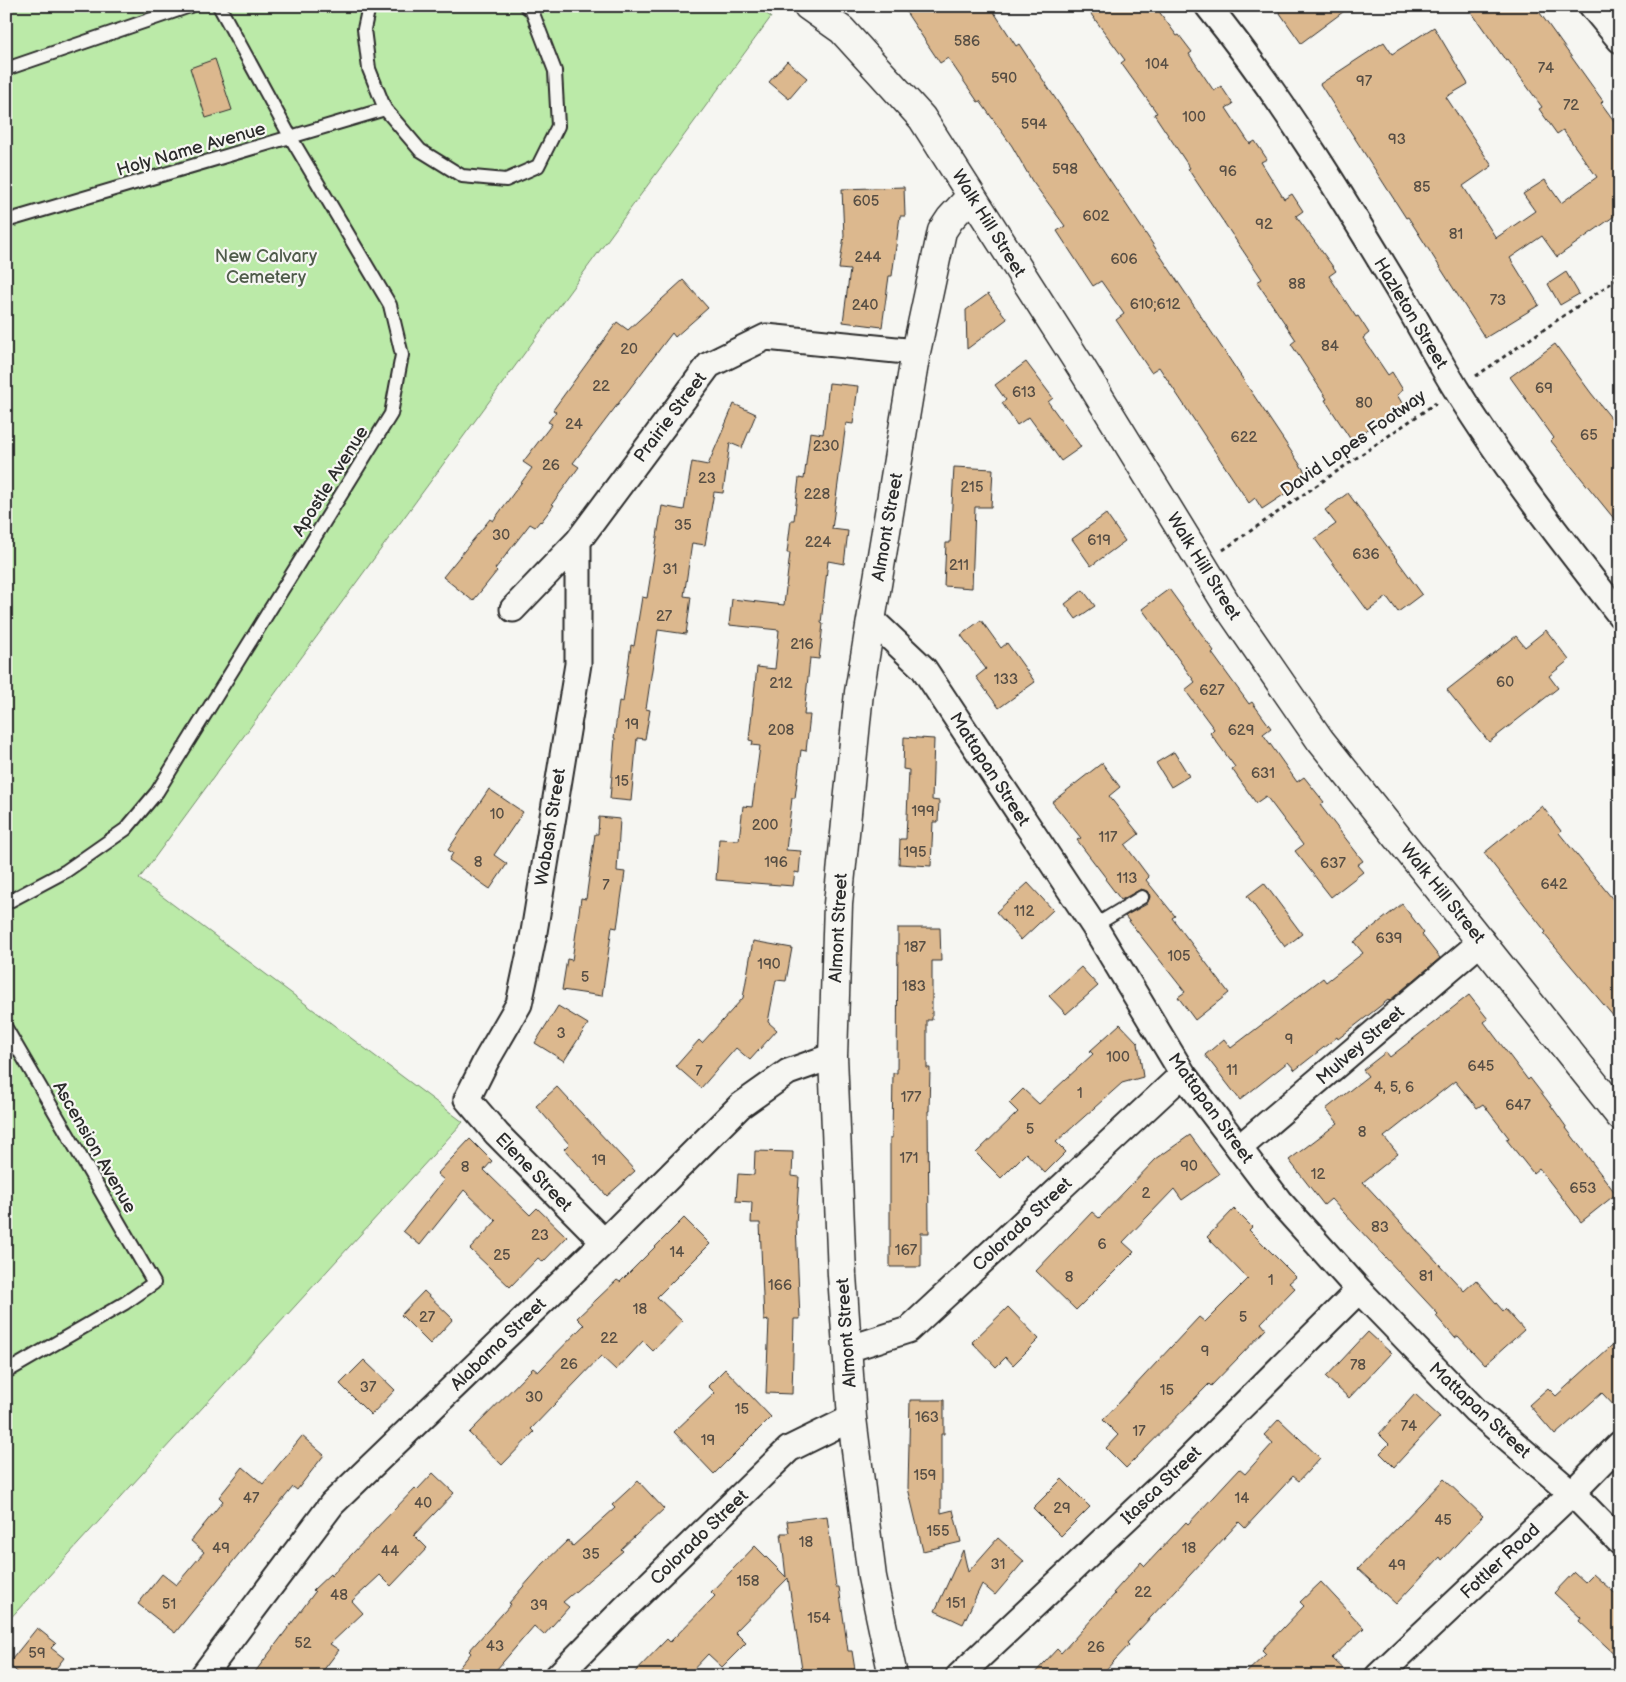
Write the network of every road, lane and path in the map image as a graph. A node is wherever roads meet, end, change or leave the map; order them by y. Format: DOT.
graph roads {
  1 [pos="190,6"];
  2 [pos="218,6"];
  3 [pos="369,6"];
  4 [pos="526,6"];
  5 [pos="808,6"];
  6 [pos="1208,6"];
  7 [pos="1592,6"];
  8 [pos="1620,40"];
  9 [pos="6,69"];
  10 [pos="385,109"];
  11 [pos="291,138"];
  12 [pos="971,196"];
  13 [pos="6,221"];
  14 [pos="1620,277"];
  15 [pos="916,352"];
  16 [pos="1456,389"];
  17 [pos="578,541"];
  18 [pos="1202,564"];
  19 [pos="512,609"];
  20 [pos="1620,615"];
  21 [pos="871,619"];
  22 [pos="1142,897"];
  23 [pos="6,903"];
  24 [pos="1094,926"];
  25 [pos="1482,941"];
  26 [pos="6,1028"];
  27 [pos="833,1056"];
  28 [pos="1183,1074"];
  29 [pos="467,1100"];
  30 [pos="1620,1116"];
  31 [pos="1239,1148"];
  32 [pos="604,1242"];
  33 [pos="1359,1290"];
  34 [pos="848,1349"];
  35 [pos="6,1372"];
  36 [pos="852,1418"];
  37 [pos="1620,1444"];
  38 [pos="1572,1494"];
  39 [pos="1620,1542"];
  40 [pos="203,1676"];
  41 [pos="558,1676"];
  42 [pos="893,1676"];
  43 [pos="959,1676"];
  44 [pos="1378,1676"];
  1 -- 9 [label="lane"];
  2 -- 11 [label="lane, Apostle Avenue"];
  3 -- 10 [label="lane"];
  4 -- 10 [label="lane"];
  5 -- 12 [label="street, Walk Hill Street"];
  6 -- 16 [label="street, Hazleton Street"];
  7 -- 8 [label="street"];
  10 -- 11 [label="lane, Holy Name Avenue"];
  11 -- 13 [label="lane, Holy Name Avenue"];
  11 -- 23 [label="lane, Apostle Avenue"];
  12 -- 15 [label="street, Almont Street"];
  12 -- 18 [label="street, Walk Hill Street"];
  14 -- 16 [label="path, David Lopes Footway"];
  15 -- 17 [label="street, Prairie Street"];
  15 -- 21 [label="street, Almont Street"];
  16 -- 18 [label="path, David Lopes Footway"];
  16 -- 20 [label="street, Hazleton Street"];
  17 -- 19 [label="street, Prairie Street"];
  17 -- 29 [label="street, Wabash Street"];
  18 -- 25 [label="street, Walk Hill Street"];
  21 -- 24 [label="street, Mattapan Street"];
  21 -- 27 [label="street, Almont Street"];
  22 -- 24 [label="lane"];
  24 -- 28 [label="street, Mattapan Street"];
  25 -- 30 [label="street, Walk Hill Street"];
  25 -- 31 [label="street, Mulvey Street"];
  26 -- 35 [label="lane, Ascension Avenue"];
  27 -- 32 [label="street, Alabama Street"];
  27 -- 34 [label="street, Almont Street"];
  28 -- 31 [label="street, Mattapan Street"];
  28 -- 34 [label="street, Colorado Street"];
  29 -- 32 [label="street, Elene Street"];
  31 -- 33 [label="street, Mattapan Street"];
  32 -- 40 [label="street, Alabama Street"];
  33 -- 38 [label="street, Mattapan Street"];
  33 -- 43 [label="street, Itasca Street"];
  34 -- 36 [label="street, Almont Street"];
  36 -- 41 [label="street, Colorado Street"];
  36 -- 42 [label="street, Almont Street"];
  37 -- 38 [label="street, Fottler Road"];
  38 -- 39 [label="street, Mattapan Street"];
  38 -- 44 [label="street, Fottler Road"];
}
